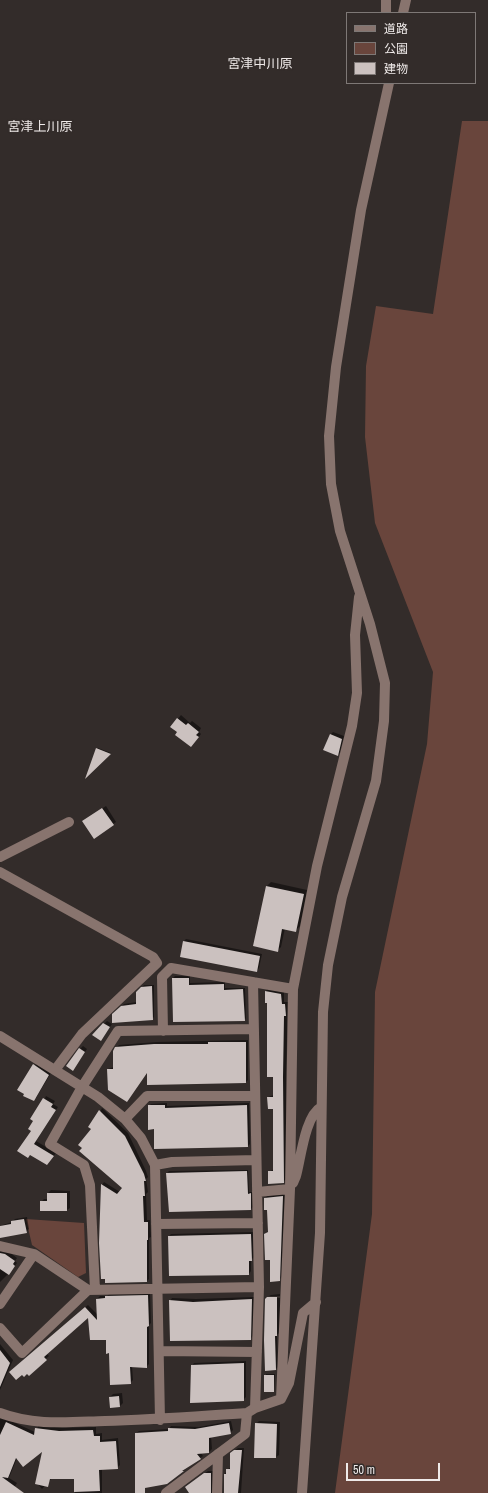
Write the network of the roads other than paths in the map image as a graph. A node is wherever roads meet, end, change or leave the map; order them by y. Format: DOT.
graph roads {
  1 [pos="386,0"];
  2 [pos="406,0"];
  3 [pos="386,12"];
  4 [pos="403,12"];
  5 [pos="389,84"];
  6 [pos="359,594"];
  7 [pos="69,822"];
  8 [pos="0,857"];
  9 [pos="0,872"];
  10 [pos="157,964"];
  11 [pos="171,968"];
  12 [pos="253,982"];
  13 [pos="293,989"];
  14 [pos="254,1029"];
  15 [pos="163,1032"];
  16 [pos="0,1036"];
  17 [pos="55,1070"];
  18 [pos="82,1087"];
  19 [pos="255,1096"];
  20 [pos="321,1107"];
  21 [pos="125,1119"];
  22 [pos="256,1160"];
  23 [pos="155,1165"];
  24 [pos="290,1189"];
  25 [pos="257,1192"];
  26 [pos="258,1223"];
  27 [pos="156,1224"];
  28 [pos="0,1246"];
  29 [pos="34,1254"];
  30 [pos="259,1287"];
  31 [pos="158,1288"];
  32 [pos="91,1290"];
  33 [pos="316,1302"];
  34 [pos="0,1304"];
  35 [pos="0,1328"];
  36 [pos="159,1351"];
  37 [pos="257,1352"];
  38 [pos="281,1399"];
  39 [pos="251,1410"];
  40 [pos="0,1413"];
  41 [pos="160,1420"];
  42 [pos="218,1454"];
  43 [pos="166,1493"];
  44 [pos="217,1493"];
  45 [pos="302,1493"];
  1 -- 3 [label="street"];
  2 -- 4 [label="street"];
  5 -- 6 [label="street"];
  6 -- 13 [label="street"];
  6 -- 20 [label="street"];
  7 -- 8 [label="street"];
  9 -- 10 [label="street"];
  10 -- 11 [label="street"];
  10 -- 17 [label="street"];
  11 -- 12 [label="street"];
  11 -- 15 [label="street"];
  12 -- 13 [label="street"];
  12 -- 14 [label="street"];
  13 -- 24 [label="street"];
  14 -- 15 [label="street"];
  14 -- 19 [label="street"];
  15 -- 18 [label="street"];
  16 -- 17 [label="street"];
  17 -- 18 [label="street"];
  18 -- 21 [label="street"];
  18 -- 32 [label="street"];
  19 -- 21 [label="street"];
  19 -- 22 [label="street"];
  20 -- 24 [label="street"];
  20 -- 33 [label="street"];
  21 -- 23 [label="street"];
  22 -- 23 [label="street"];
  22 -- 25 [label="street"];
  23 -- 27 [label="street"];
  24 -- 25 [label="street"];
  24 -- 38 [label="street"];
  25 -- 26 [label="street"];
  26 -- 27 [label="street"];
  26 -- 30 [label="street"];
  27 -- 31 [label="street"];
  28 -- 29 [label="street"];
  29 -- 32 [label="street"];
  29 -- 34 [label="street"];
  30 -- 31 [label="street"];
  30 -- 37 [label="street"];
  31 -- 32 [label="street"];
  31 -- 36 [label="street"];
  32 -- 35 [label="street"];
  33 -- 38 [label="street"];
  33 -- 45 [label="street"];
  36 -- 37 [label="street"];
  36 -- 41 [label="street"];
  37 -- 39 [label="street"];
  38 -- 39 [label="street"];
  39 -- 41 [label="street"];
  39 -- 42 [label="street"];
  40 -- 41 [label="street"];
  42 -- 43 [label="street"];
  42 -- 44 [label="street"];
}
